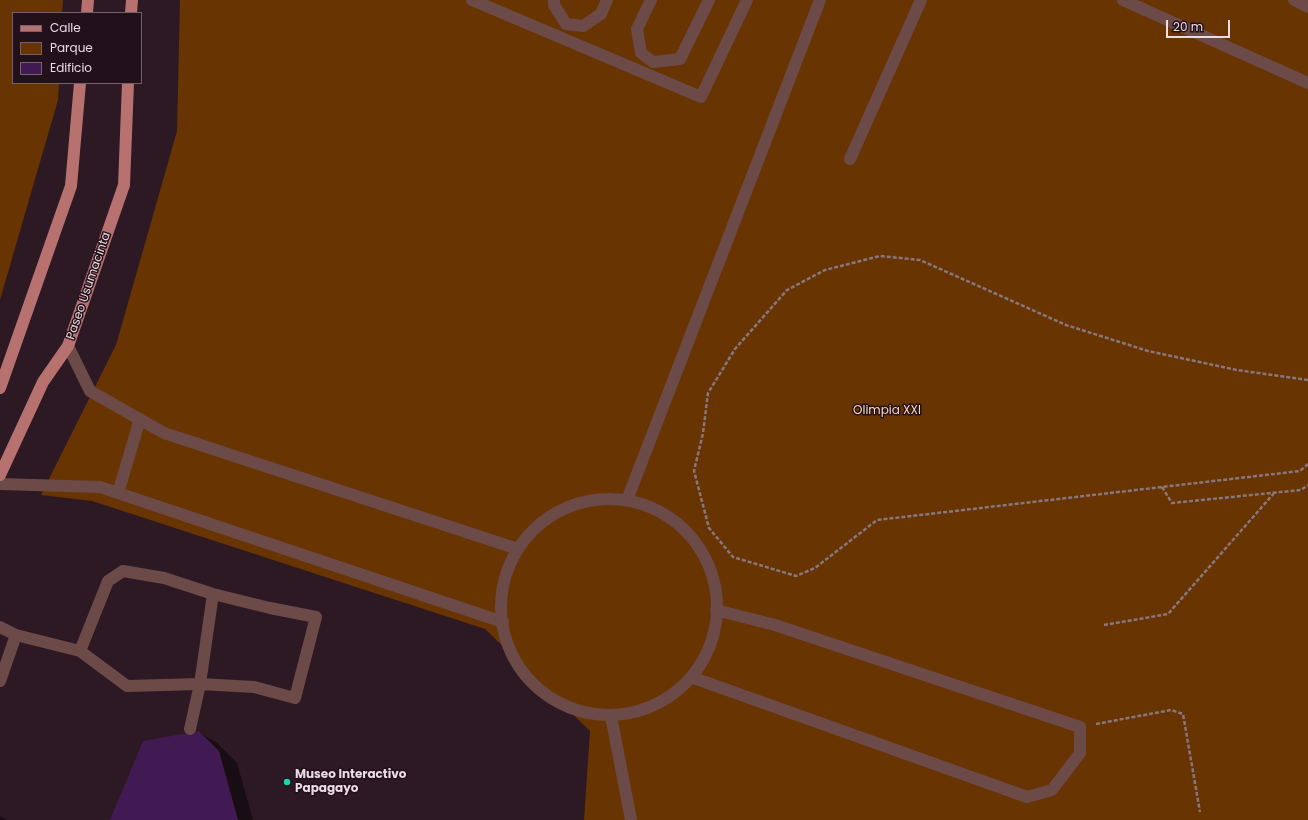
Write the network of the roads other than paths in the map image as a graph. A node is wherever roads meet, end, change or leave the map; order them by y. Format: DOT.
graph roads {
  1 [pos="88,0"];
  2 [pos="132,0"];
  3 [pos="472,0"];
  4 [pos="554,0"];
  5 [pos="607,0"];
  6 [pos="651,0"];
  7 [pos="709,0"];
  8 [pos="746,0"];
  9 [pos="820,0"];
  10 [pos="921,0"];
  11 [pos="1123,0"];
  12 [pos="1294,0"];
  13 [pos="1308,7"];
  14 [pos="86,12"];
  15 [pos="131,12"];
  16 [pos="1308,83"];
  17 [pos="80,84"];
  18 [pos="128,84"];
  19 [pos="850,159"];
  20 [pos="68,346"];
  21 [pos="0,388"];
  22 [pos="140,419"];
  23 [pos="0,475"];
  24 [pos="0,484"];
  25 [pos="118,493"];
  26 [pos="627,500"];
  27 [pos="518,549"];
  28 [pos="213,594"];
  29 [pos="716,610"];
  30 [pos="503,622"];
  31 [pos="0,627"];
  32 [pos="16,635"];
  33 [pos="80,651"];
  34 [pos="691,677"];
  35 [pos="0,681"];
  36 [pos="200,684"];
  37 [pos="611,716"];
  38 [pos="190,729"];
  39 [pos="631,820"];
  1 -- 14 [label="main road"];
  2 -- 15 [label="main road"];
  3 -- 8 [label="lane"];
  4 -- 5 [label="lane"];
  6 -- 7 [label="lane"];
  9 -- 26 [label="lane"];
  10 -- 19 [label="lane"];
  11 -- 16 [label="lane"];
  12 -- 13 [label="lane"];
  17 -- 21 [label="main road"];
  18 -- 20 [label="main road, Paseo Usumacinta"];
  20 -- 22 [label="lane"];
  20 -- 23 [label="main road, Paseo Usumacinta"];
  22 -- 25 [label="lane"];
  22 -- 27 [label="lane"];
  24 -- 25 [label="lane"];
  25 -- 30 [label="lane"];
  26 -- 27 [label="lane"];
  26 -- 29 [label="lane"];
  27 -- 30 [label="lane"];
  28 -- 33 [label="lane"];
  28 -- 36 [label="lane"];
  28 -- 36 [label="lane"];
  29 -- 34 [label="lane"];
  29 -- 34 [label="lane"];
  30 -- 37 [label="lane"];
  31 -- 32 [label="lane"];
  32 -- 33 [label="lane"];
  32 -- 35 [label="lane"];
  33 -- 36 [label="lane"];
  34 -- 37 [label="lane"];
  36 -- 38 [label="lane"];
  37 -- 39 [label="lane"];
}
